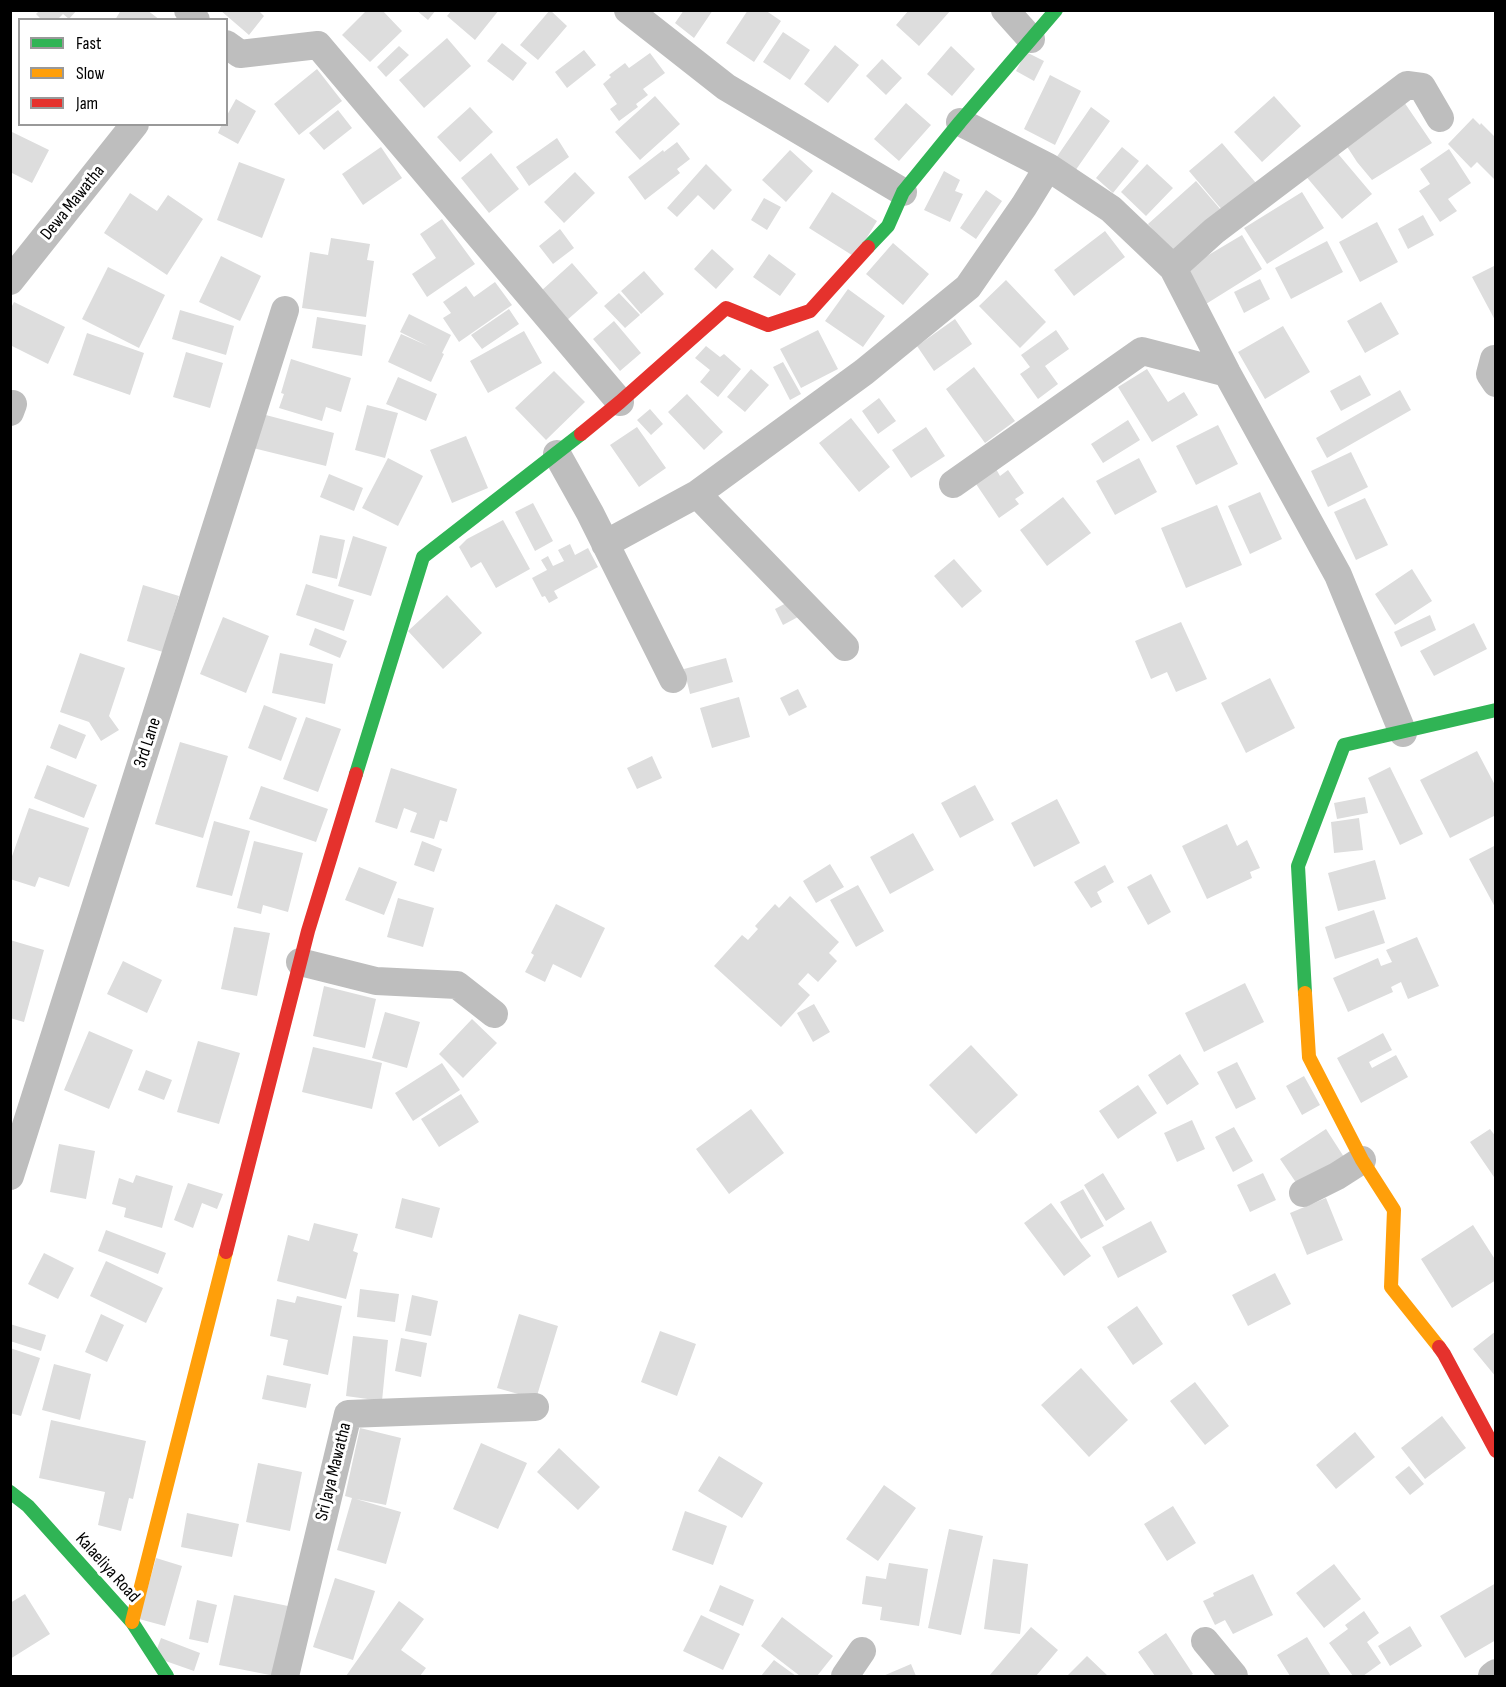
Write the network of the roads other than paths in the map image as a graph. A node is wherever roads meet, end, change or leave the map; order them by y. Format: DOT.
graph roads {
  1 [pos="628,10"];
  2 [pos="1005,10"];
  3 [pos="1056,10"];
  4 [pos="1031,39"];
  5 [pos="228,45"];
  6 [pos="1440,118"];
  7 [pos="960,123"];
  8 [pos="133,126"];
  9 [pos="1048,166"];
  10 [pos="903,192"];
  11 [pos="1173,268"];
  12 [pos="10,281"];
  13 [pos="285,310"];
  14 [pos="1227,373"];
  15 [pos="620,402"];
  16 [pos="557,454"];
  17 [pos="953,484"];
  18 [pos="697,494"];
  19 [pos="605,543"];
  20 [pos="845,647"];
  21 [pos="673,679"];
  22 [pos="1496,710"];
  23 [pos="1403,733"];
  24 [pos="300,962"];
  25 [pos="494,1014"];
  26 [pos="1362,1160"];
  27 [pos="10,1176"];
  28 [pos="1303,1193"];
  29 [pos="535,1407"];
  30 [pos="1496,1451"];
  31 [pos="10,1492"];
  32 [pos="132,1622"];
  33 [pos="1205,1641"];
  34 [pos="862,1651"];
  35 [pos="1496,1673"];
  36 [pos="167,1677"];
  37 [pos="285,1677"];
  38 [pos="845,1677"];
  39 [pos="1234,1677"];
  40 [pos="1492,1677"];
  1 -- 10 [label="street"];
  2 -- 4 [label="street"];
  3 -- 4 [label="street"];
  4 -- 7 [label="street"];
  5 -- 15 [label="street"];
  6 -- 11 [label="street"];
  7 -- 9 [label="street"];
  7 -- 10 [label="street"];
  8 -- 12 [label="street, Dewa Mawatha"];
  9 -- 11 [label="street"];
  9 -- 18 [label="street"];
  10 -- 15 [label="street"];
  11 -- 14 [label="street"];
  13 -- 27 [label="street, 3rd Lane"];
  14 -- 17 [label="street"];
  14 -- 23 [label="street"];
  15 -- 16 [label="street"];
  16 -- 19 [label="street"];
  16 -- 24 [label="street"];
  18 -- 19 [label="street"];
  18 -- 20 [label="street"];
  19 -- 21 [label="street"];
  22 -- 23 [label="street"];
  23 -- 26 [label="street"];
  24 -- 25 [label="street"];
  24 -- 32 [label="street"];
  26 -- 28 [label="street"];
  26 -- 30 [label="street"];
  29 -- 37 [label="street, Sri Jaya Mawatha"];
  31 -- 32 [label="street, Kalaeliya Road"];
  32 -- 36 [label="street, Kalaeliya Road"];
  33 -- 39 [label="street"];
  34 -- 38 [label="street"];
  35 -- 40 [label="street"];
}
